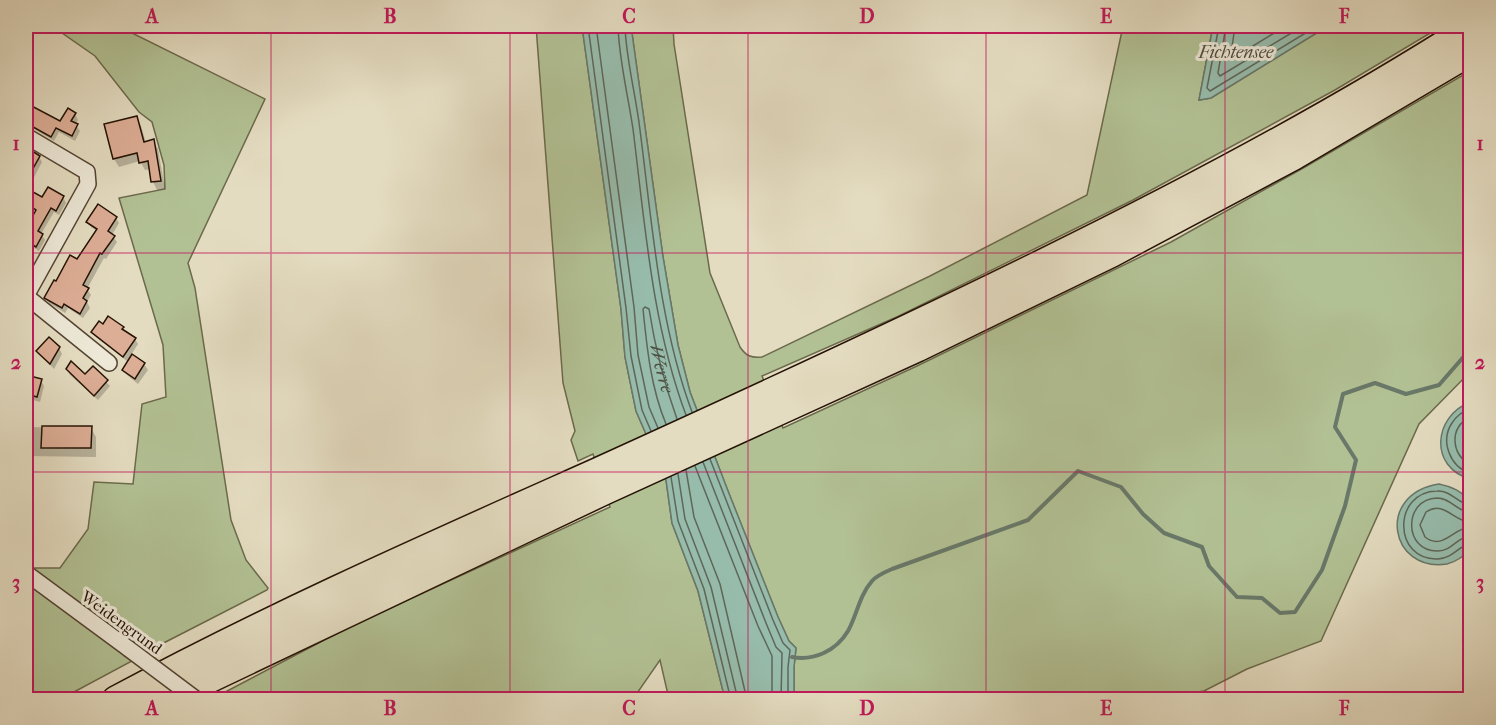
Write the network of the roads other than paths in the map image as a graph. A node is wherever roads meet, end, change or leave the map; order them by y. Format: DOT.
graph roads {
  1 [pos="1470,28"];
  2 [pos="1470,52"];
  3 [pos="26,136"];
  4 [pos="26,296"];
  5 [pos="109,363"];
  6 [pos="773,403"];
  7 [pos="601,481"];
  8 [pos="26,573"];
  9 [pos="116,699"];
  10 [pos="165,699"];
  11 [pos="197,699"];
  1 -- 6 [label="highway"];
  2 -- 6 [label="highway"];
  3 -- 4 [label="street"];
  4 -- 5 [label="street"];
  6 -- 7 [label="highway"];
  7 -- 9 [label="highway"];
  7 -- 10 [label="highway"];
  8 -- 11 [label="street, Weidengrund, bridge"];
}
